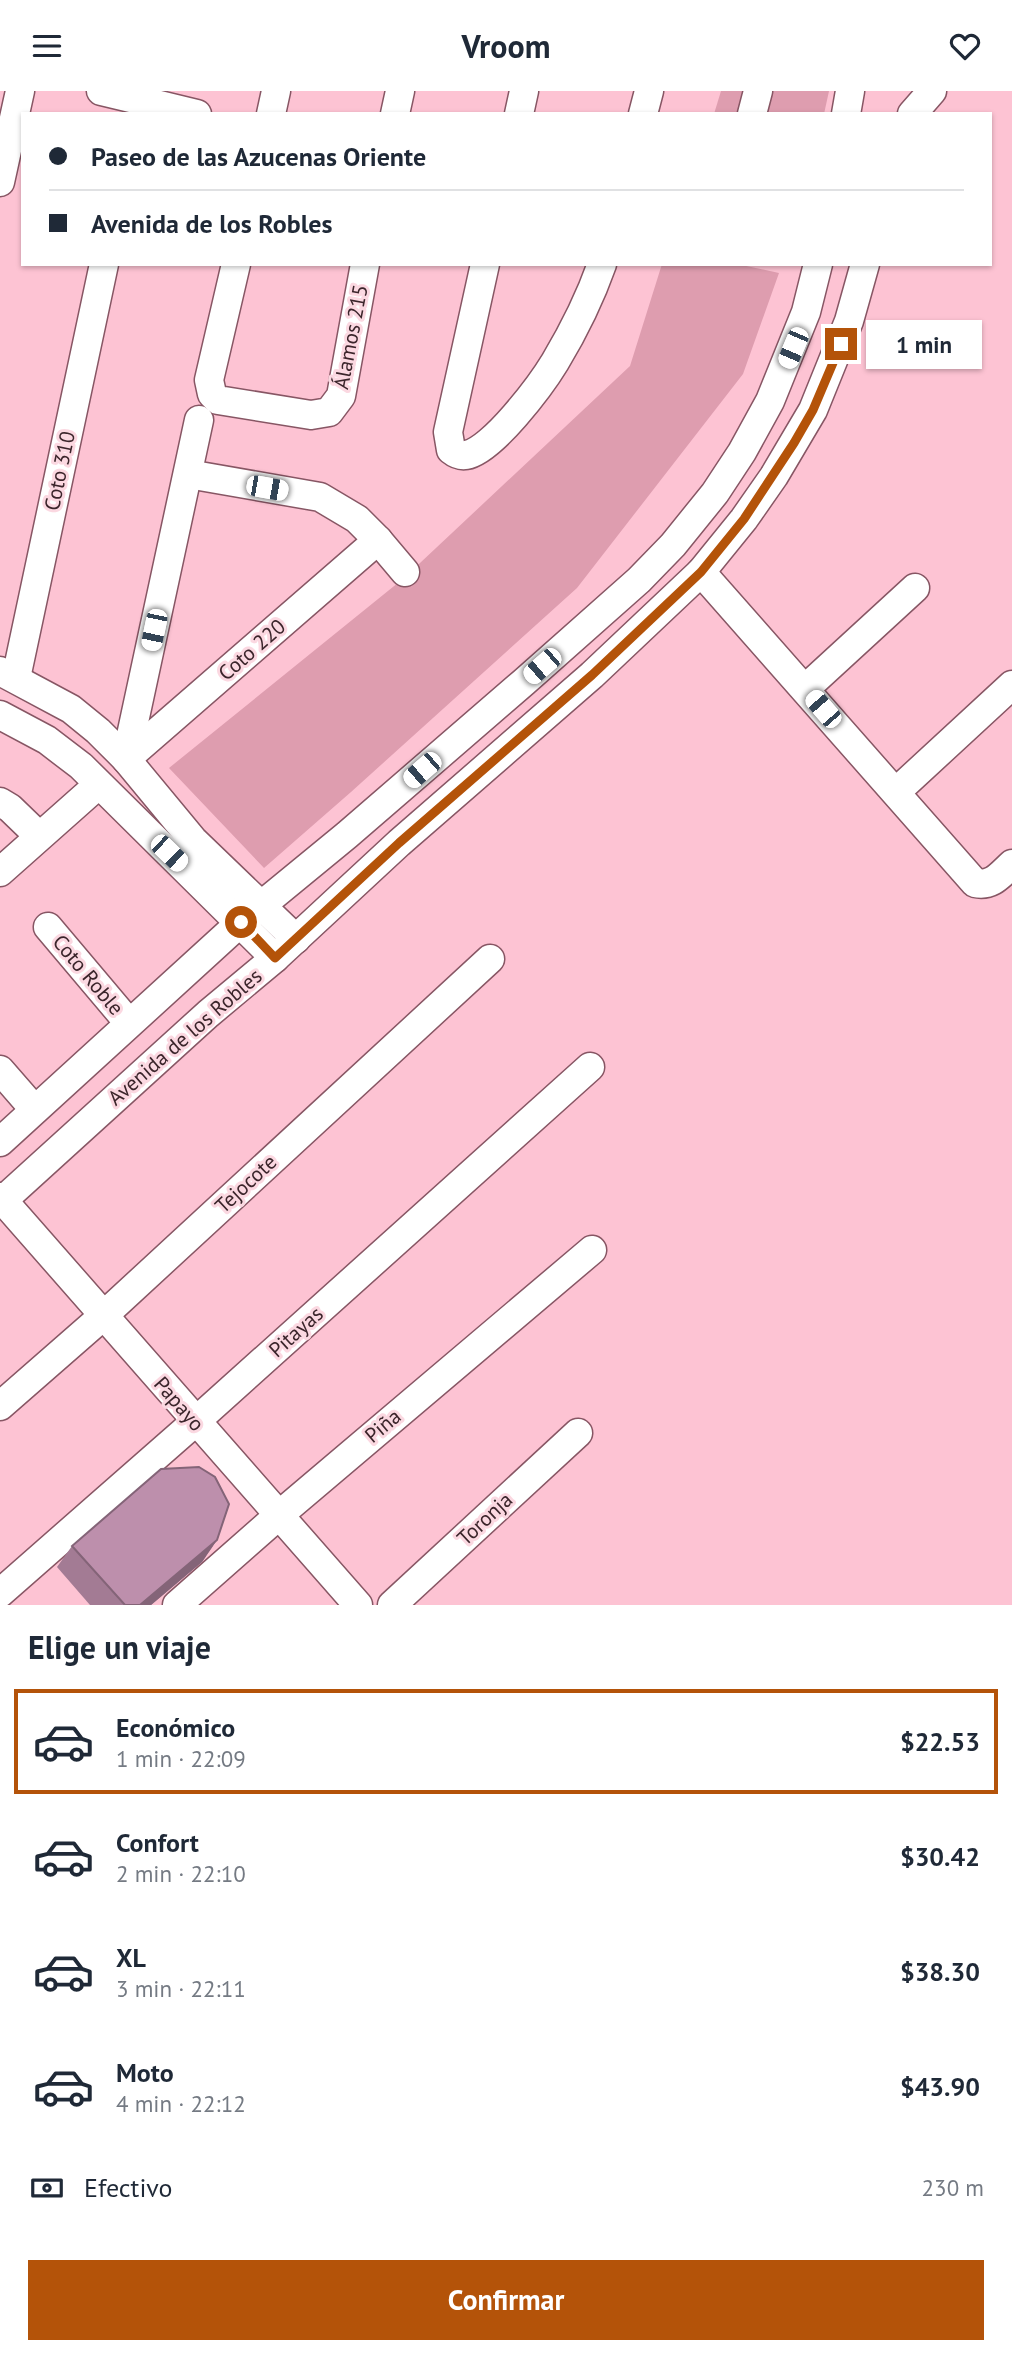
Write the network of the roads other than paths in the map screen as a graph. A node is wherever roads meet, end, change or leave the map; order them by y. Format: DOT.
graph roads {
  1 [pos="20,91"];
  2 [pos="101,91"];
  3 [pos="276,91"];
  4 [pos="400,91"];
  5 [pos="524,91"];
  6 [pos="649,91"];
  7 [pos="758,91"];
  8 [pos="850,91"];
  9 [pos="932,91"];
  10 [pos="139,102"];
  11 [pos="187,112"];
  12 [pos="271,112"];
  13 [pos="395,112"];
  14 [pos="519,112"];
  15 [pos="644,112"];
  16 [pos="753,112"];
  17 [pos="846,112"];
  18 [pos="914,112"];
  19 [pos="0,182"];
  20 [pos="104,266"];
  21 [pos="236,266"];
  22 [pos="365,266"];
  23 [pos="485,266"];
  24 [pos="600,266"];
  25 [pos="818,266"];
  26 [pos="864,266"];
  27 [pos="199,420"];
  28 [pos="188,474"];
  29 [pos="379,540"];
  30 [pos="405,572"];
  31 [pos="701,572"];
  32 [pos="915,589"];
  33 [pos="8,674"];
  34 [pos="1012,685"];
  35 [pos="805,689"];
  36 [pos="71,709"];
  37 [pos="0,715"];
  38 [pos="47,740"];
  39 [pos="126,759"];
  40 [pos="98,785"];
  41 [pos="896,792"];
  42 [pos="0,802"];
  43 [pos="39,836"];
  44 [pos="1012,864"];
  45 [pos="0,872"];
  46 [pos="262,904"];
  47 [pos="241,922"];
  48 [pos="48,927"];
  49 [pos="296,939"];
  50 [pos="275,958"];
  51 [pos="490,959"];
  52 [pos="129,1023"];
  53 [pos="590,1067"];
  54 [pos="0,1070"];
  55 [pos="34,1109"];
  56 [pos="0,1142"];
  57 [pos="1,1200"];
  58 [pos="592,1249"];
  59 [pos="103,1316"];
  60 [pos="0,1406"];
  61 [pos="195,1422"];
  62 [pos="578,1433"];
  63 [pos="278,1515"];
  64 [pos="0,1593"];
  65 [pos="177,1605"];
  66 [pos="358,1605"];
  67 [pos="392,1605"];
  1 -- 19 [label="street"];
  2 -- 10 [label="street"];
  3 -- 12 [label="street"];
  4 -- 13 [label="street"];
  5 -- 14 [label="street"];
  6 -- 15 [label="street"];
  7 -- 16 [label="street"];
  8 -- 17 [label="street"];
  9 -- 18 [label="street"];
  10 -- 11 [label="street"];
  20 -- 33 [label="street, Coto 310"];
  21 -- 22 [label="street, Álamos 215"];
  23 -- 24 [label="street"];
  25 -- 46 [label="street"];
  26 -- 31 [label="street, Avenida de los Robles"];
  27 -- 28 [label="street"];
  28 -- 29 [label="street"];
  28 -- 39 [label="street"];
  29 -- 30 [label="street"];
  29 -- 39 [label="street, Coto 220"];
  31 -- 35 [label="street"];
  31 -- 49 [label="street, Avenida de los Robles"];
  32 -- 35 [label="street"];
  33 -- 36 [label="street"];
  34 -- 41 [label="street"];
  35 -- 41 [label="street"];
  36 -- 38 [label="street"];
  36 -- 39 [label="street"];
  37 -- 38 [label="street"];
  38 -- 40 [label="street"];
  39 -- 46 [label="street"];
  40 -- 43 [label="street"];
  40 -- 47 [label="street"];
  41 -- 44 [label="street"];
  42 -- 43 [label="street"];
  43 -- 45 [label="street"];
  46 -- 47 [label="street"];
  46 -- 49 [label="street"];
  47 -- 50 [label="street"];
  47 -- 52 [label="street"];
  48 -- 52 [label="street, Coto Roble"];
  49 -- 50 [label="street, Avenida de los Robles"];
  50 -- 57 [label="street, Avenida de los Robles"];
  51 -- 59 [label="street, Tejocote"];
  52 -- 55 [label="street"];
  53 -- 61 [label="street, Pitayas"];
  54 -- 55 [label="street"];
  55 -- 56 [label="street"];
  57 -- 59 [label="street, Papayo"];
  58 -- 63 [label="street, Piña"];
  59 -- 60 [label="street, Tejocote"];
  59 -- 61 [label="street, Papayo"];
  61 -- 63 [label="street, Papayo"];
  61 -- 64 [label="street, Pitayas"];
  62 -- 67 [label="street, Toronja"];
  63 -- 65 [label="street, Piña"];
  63 -- 66 [label="street, Papayo"];
}
